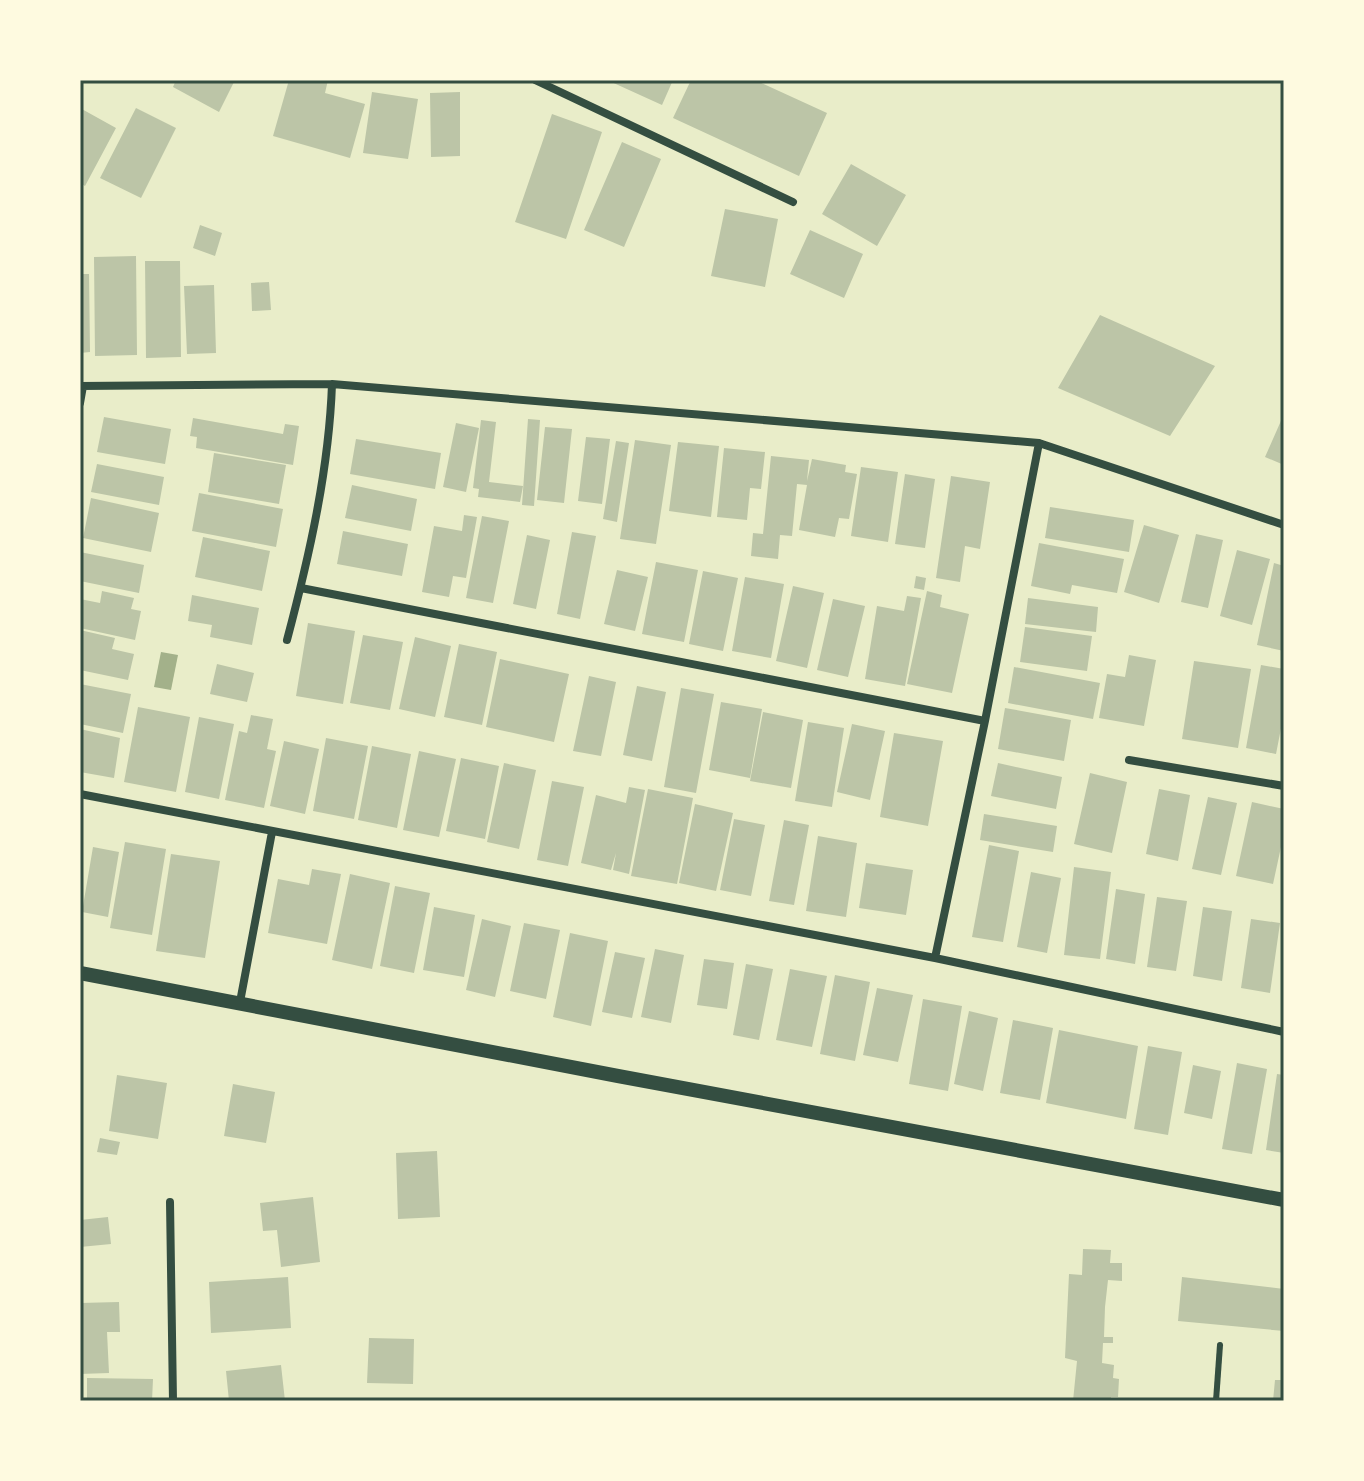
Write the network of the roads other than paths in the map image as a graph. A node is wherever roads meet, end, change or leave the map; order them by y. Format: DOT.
graph roads {
  1 [pos="535,80"];
  2 [pos="793,202"];
  3 [pos="332,384"];
  4 [pos="82,386"];
  5 [pos="80,403"];
  6 [pos="1039,443"];
  7 [pos="1284,525"];
  8 [pos="301,588"];
  9 [pos="287,640"];
  10 [pos="985,721"];
  11 [pos="1129,760"];
  12 [pos="1284,786"];
  13 [pos="80,794"];
  14 [pos="272,832"];
  15 [pos="935,958"];
  16 [pos="80,973"];
  17 [pos="240,1002"];
  18 [pos="1284,1032"];
  19 [pos="1284,1200"];
  20 [pos="170,1202"];
  21 [pos="1220,1345"];
  22 [pos="173,1401"];
  23 [pos="1216,1401"];
  1 -- 2 [label="street"];
  3 -- 4 [label="street"];
  3 -- 6 [label="street"];
  3 -- 8 [label="street"];
  4 -- 5 [label="street"];
  6 -- 7 [label="street"];
  6 -- 10 [label="street"];
  8 -- 9 [label="street"];
  8 -- 10 [label="street"];
  10 -- 15 [label="street"];
  11 -- 12 [label="street"];
  13 -- 14 [label="street"];
  14 -- 15 [label="street"];
  14 -- 17 [label="street"];
  15 -- 18 [label="street"];
  16 -- 17 [label="street"];
  17 -- 19 [label="street"];
  20 -- 22 [label="street"];
  21 -- 23 [label="lane"];
}
